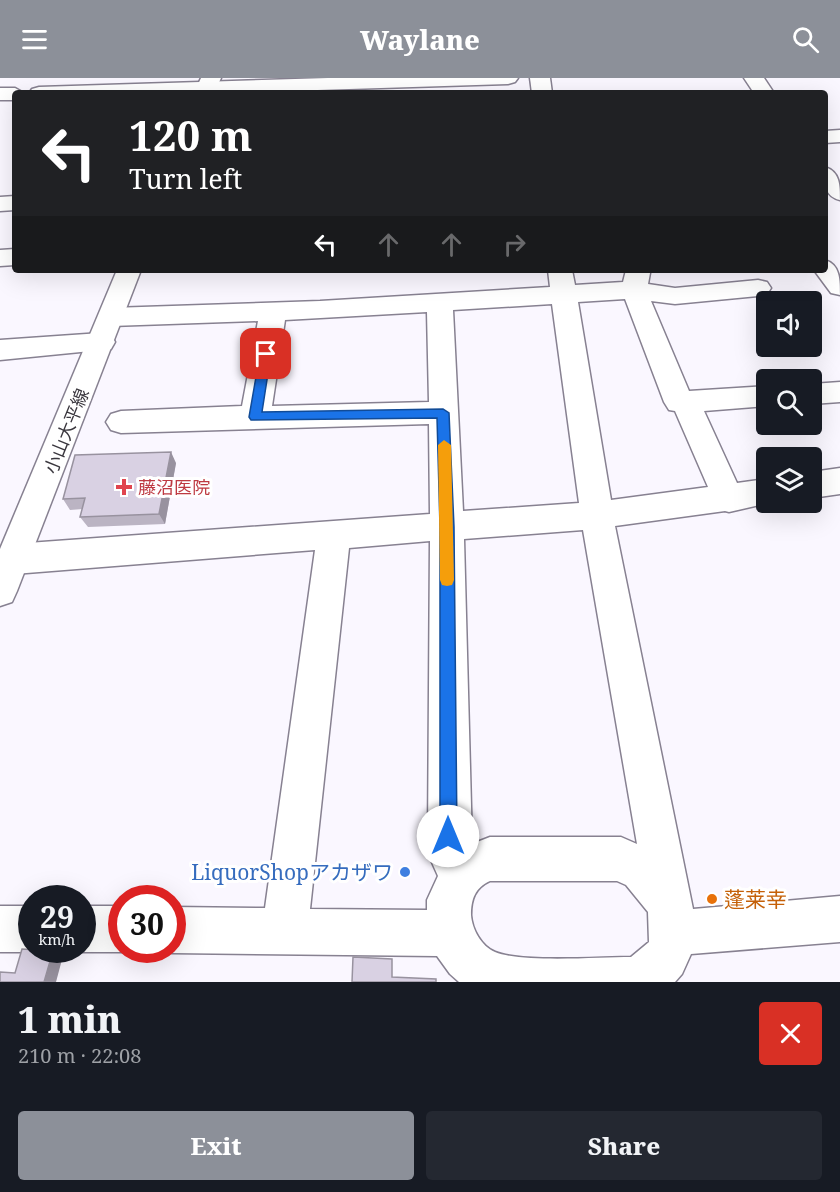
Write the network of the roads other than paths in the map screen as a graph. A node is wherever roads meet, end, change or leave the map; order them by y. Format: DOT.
graph roads {
  1 [pos="508,78"];
  2 [pos="207,86"];
  3 [pos="111,90"];
  4 [pos="828,178"];
  5 [pos="840,193"];
  6 [pos="828,272"];
  7 [pos="128,273"];
  8 [pos="636,280"];
  9 [pos="561,282"];
  10 [pos="840,287"];
  11 [pos="758,288"];
  12 [pos="440,302"];
  13 [pos="273,311"];
  14 [pos="106,330"];
  15 [pos="0,350"];
  16 [pos="840,392"];
  17 [pos="822,393"];
  18 [pos="756,397"];
  19 [pos="686,402"];
  20 [pos="443,413"];
  21 [pos="255,417"];
  22 [pos="121,422"];
  23 [pos="840,482"];
  24 [pos="822,484"];
  25 [pos="756,494"];
  26 [pos="729,499"];
  27 [pos="597,515"];
  28 [pos="447,527"];
  29 [pos="334,535"];
  30 [pos="4,581"];
  31 [pos="654,823"];
  32 [pos="621,859"];
  33 [pos="460,877"];
  34 [pos="672,917"];
  35 [pos="840,919"];
  36 [pos="0,929"];
  37 [pos="18,929"];
  38 [pos="186,930"];
  39 [pos="285,931"];
  40 [pos="449,933"];
  1 -- 2 [label="street"];
  2 -- 3 [label="street"];
  4 -- 5 [label="street"];
  6 -- 10 [label="street"];
  7 -- 14 [label="street, 小山大平線"];
  8 -- 9 [label="street"];
  8 -- 11 [label="street"];
  8 -- 19 [label="street"];
  9 -- 12 [label="street"];
  9 -- 27 [label="street"];
  12 -- 13 [label="street"];
  12 -- 20 [label="street"];
  13 -- 14 [label="street"];
  13 -- 21 [label="street"];
  14 -- 15 [label="street"];
  14 -- 30 [label="street, 小山大平線"];
  16 -- 17 [label="street"];
  18 -- 19 [label="street"];
  19 -- 26 [label="street"];
  20 -- 21 [label="street"];
  20 -- 28 [label="street"];
  21 -- 22 [label="street"];
  23 -- 24 [label="street"];
  25 -- 26 [label="street"];
  26 -- 27 [label="street"];
  27 -- 28 [label="street"];
  27 -- 31 [label="street"];
  28 -- 29 [label="street"];
  28 -- 33 [label="street"];
  29 -- 30 [label="street"];
  29 -- 39 [label="street"];
  31 -- 32 [label="street"];
  31 -- 34 [label="street"];
  32 -- 33 [label="street"];
  32 -- 34 [label="street"];
  33 -- 40 [label="street"];
  34 -- 35 [label="street"];
  34 -- 40 [label="street"];
  36 -- 37 [label="street"];
  38 -- 39 [label="street"];
  39 -- 40 [label="street"];
}
